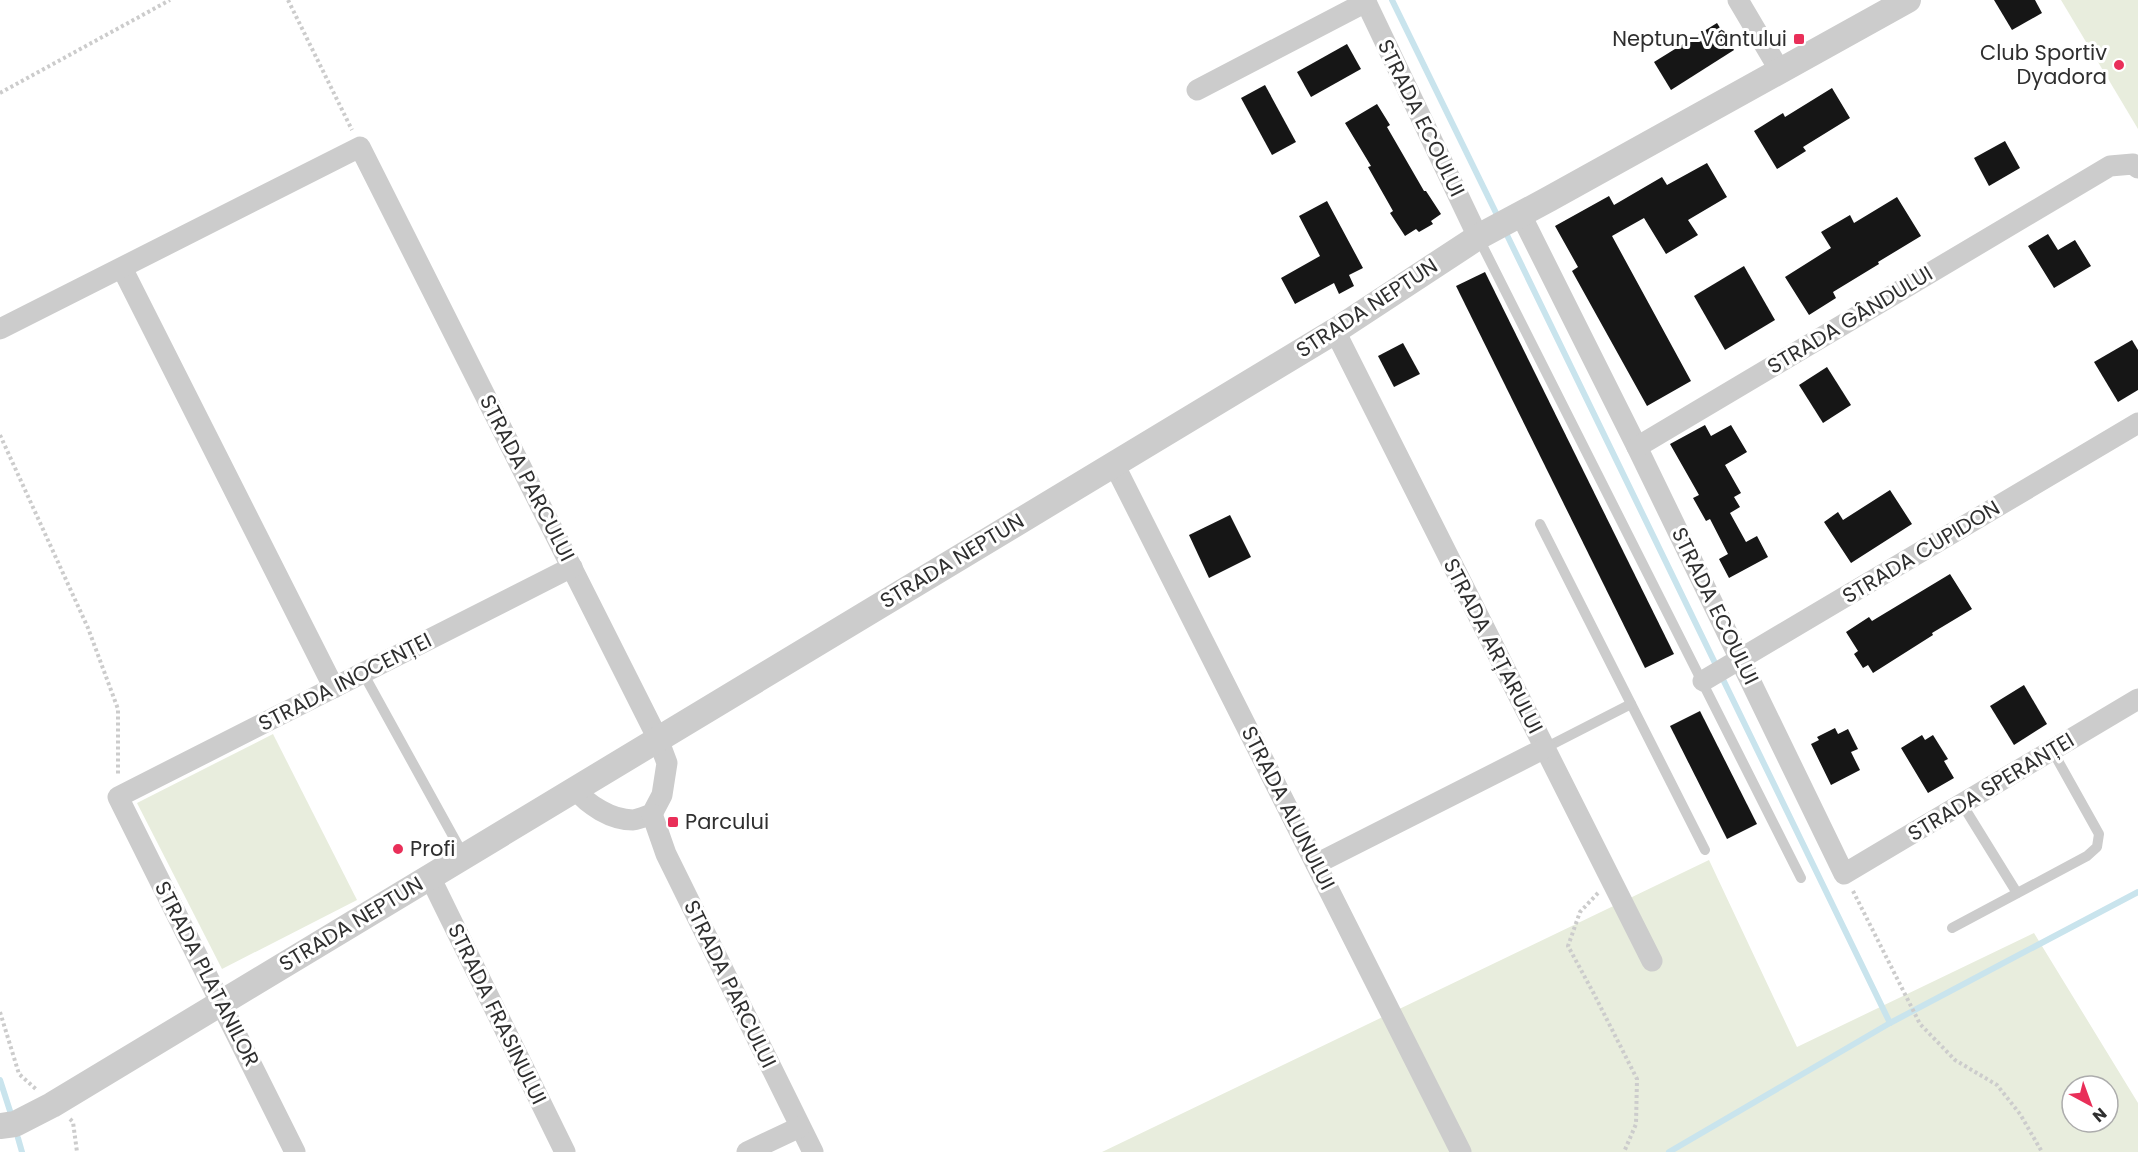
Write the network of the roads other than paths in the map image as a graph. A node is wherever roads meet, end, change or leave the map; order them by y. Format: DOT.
graph roads {
  1 [pos="1738,0"];
  2 [pos="1908,0"];
  3 [pos="1365,1"];
  4 [pos="1780,71"];
  5 [pos="1197,90"];
  6 [pos="2138,168"];
  7 [pos="1500,225"];
  8 [pos="122,267"];
  9 [pos="0,329"];
  10 [pos="1335,331"];
  11 [pos="2138,423"];
  12 [pos="1637,447"];
  13 [pos="1114,464"];
  14 [pos="1540,524"];
  15 [pos="572,567"];
  16 [pos="1737,662"];
  17 [pos="363,673"];
  18 [pos="1708,678"];
  19 [pos="334,688"];
  20 [pos="2138,699"];
  21 [pos="1631,704"];
  22 [pos="658,739"];
  23 [pos="1545,748"];
  24 [pos="2052,750"];
  25 [pos="575,789"];
  26 [pos="118,797"];
  27 [pos="1962,804"];
  28 [pos="652,814"];
  29 [pos="1705,850"];
  30 [pos="464,856"];
  31 [pos="1316,864"];
  32 [pos="1844,874"];
  33 [pos="430,877"];
  34 [pos="1801,878"];
  35 [pos="2017,893"];
  36 [pos="1952,928"];
  37 [pos="1652,961"];
  38 [pos="221,1002"];
  39 [pos="0,1126"];
  40 [pos="800,1127"];
  41 [pos="295,1152"];
  42 [pos="565,1152"];
  43 [pos="747,1152"];
  44 [pos="813,1152"];
  45 [pos="1461,1152"];
  1 -- 4 [label="street"];
  2 -- 4 [label="street, STRADA NEPTUN"];
  3 -- 5 [label="street"];
  3 -- 7 [label="street, STRADA ECOULUI"];
  4 -- 7 [label="street, STRADA NEPTUN"];
  6 -- 12 [label="street, STRADA GÂNDULUI"];
  7 -- 10 [label="street, STRADA NEPTUN"];
  7 -- 12 [label="street, STRADA ECOULUI"];
  7 -- 18 [label="lane"];
  8 -- 9 [label="street"];
  8 -- 15 [label="street, STRADA PARCULUI"];
  8 -- 19 [label="street"];
  10 -- 13 [label="street, STRADA NEPTUN"];
  10 -- 23 [label="street, STRADA ARȚARULUI"];
  11 -- 16 [label="street, STRADA CUPIDON"];
  12 -- 16 [label="street, STRADA ECOULUI"];
  13 -- 22 [label="street, STRADA NEPTUN"];
  13 -- 31 [label="street, STRADA ALUNULUI"];
  14 -- 21 [label="lane"];
  15 -- 17 [label="street, STRADA INOCENȚEI"];
  15 -- 22 [label="street, STRADA PARCULUI"];
  16 -- 18 [label="street, STRADA CUPIDON"];
  16 -- 32 [label="street, STRADA ECOULUI"];
  17 -- 19 [label="street, STRADA INOCENȚEI"];
  17 -- 30 [label="lane"];
  18 -- 34 [label="lane"];
  19 -- 26 [label="street, STRADA INOCENȚEI"];
  20 -- 24 [label="street, STRADA SPERANȚEI"];
  21 -- 23 [label="lane"];
  21 -- 29 [label="lane"];
  22 -- 25 [label="street, STRADA NEPTUN"];
  22 -- 28 [label="street, STRADA PARCULUI"];
  23 -- 31 [label="street"];
  23 -- 37 [label="street, STRADA ARȚARULUI"];
  24 -- 27 [label="street, STRADA SPERANȚEI"];
  24 -- 35 [label="lane"];
  25 -- 28 [label="street"];
  25 -- 30 [label="street, STRADA NEPTUN"];
  26 -- 38 [label="street, STRADA PLATANILOR"];
  27 -- 32 [label="street, STRADA SPERANȚEI"];
  27 -- 35 [label="lane"];
  28 -- 40 [label="street, STRADA PARCULUI"];
  30 -- 33 [label="street, STRADA NEPTUN"];
  31 -- 45 [label="street, STRADA ALUNULUI"];
  33 -- 38 [label="street, STRADA NEPTUN"];
  33 -- 42 [label="street, STRADA FRASINULUI"];
  35 -- 36 [label="lane"];
  38 -- 39 [label="street, STRADA NEPTUN"];
  38 -- 41 [label="street, STRADA PLATANILOR"];
  40 -- 43 [label="street"];
  40 -- 44 [label="street, STRADA PARCULUI"];
}
